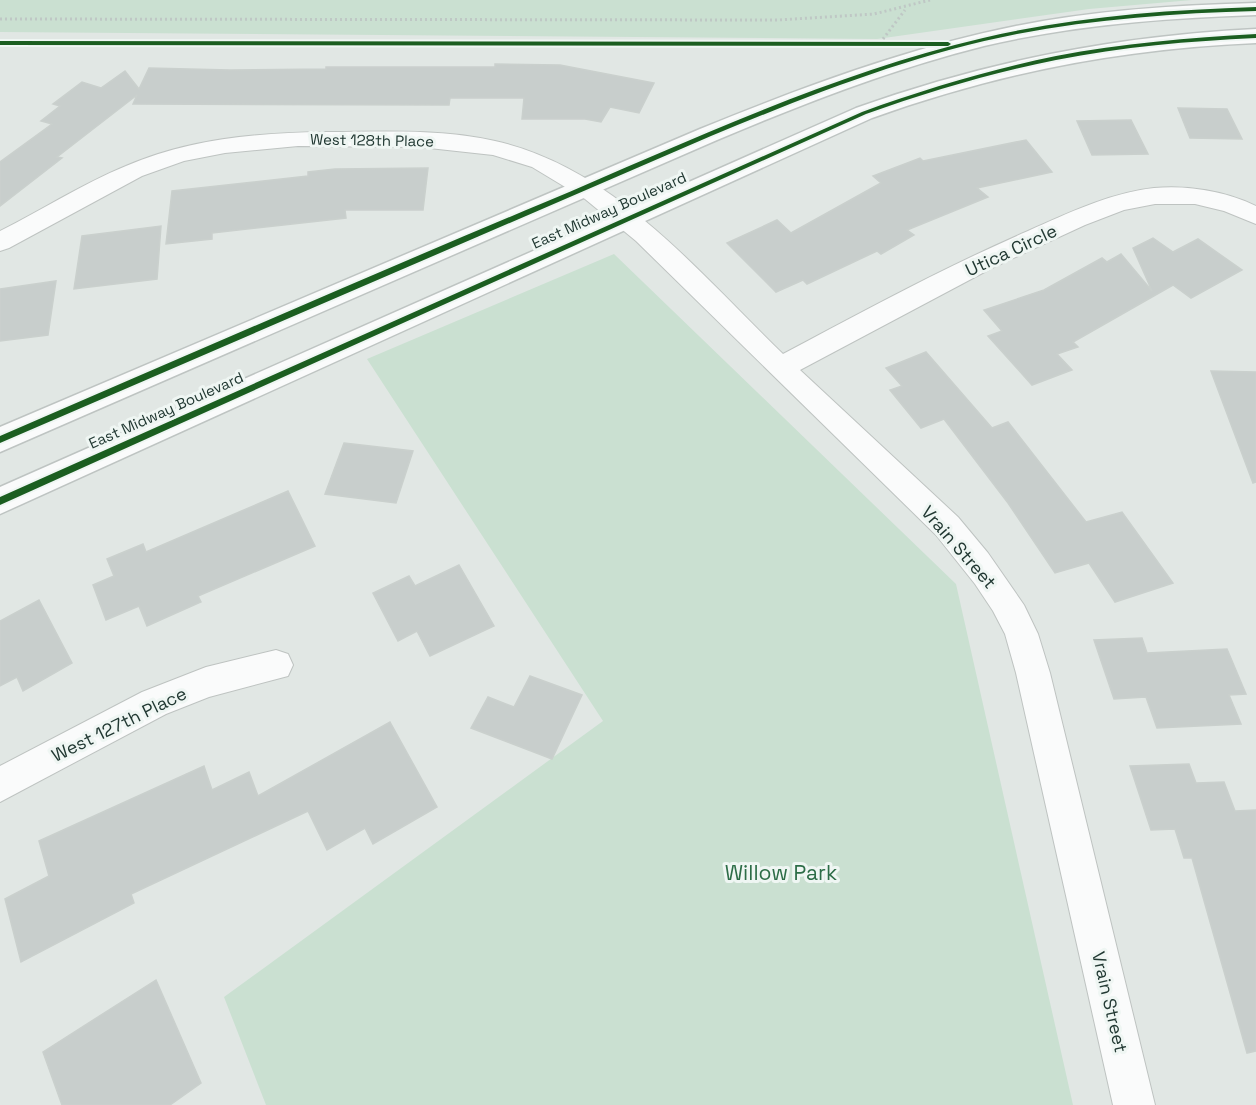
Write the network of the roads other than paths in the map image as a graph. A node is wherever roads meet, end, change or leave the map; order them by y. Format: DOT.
graph roads {
  1 [pos="1256,9"];
  2 [pos="1256,36"];
  3 [pos="584,188"];
  4 [pos="1246,205"];
  5 [pos="627,219"];
  6 [pos="0,242"];
  7 [pos="780,368"];
  8 [pos="0,440"];
  9 [pos="0,501"];
  10 [pos="276,665"];
  11 [pos="0,785"];
  12 [pos="1134,1105"];
  1 -- 3 [label="main road, East Midway Boulevard"];
  2 -- 5 [label="main road, East Midway Boulevard"];
  3 -- 5 [label="street, Vrain Street"];
  3 -- 6 [label="street, West 128th Place"];
  3 -- 8 [label="main road, East Midway Boulevard"];
  4 -- 7 [label="street, Utica Circle"];
  5 -- 7 [label="street, Vrain Street"];
  5 -- 9 [label="main road, East Midway Boulevard"];
  7 -- 12 [label="street, Vrain Street"];
  10 -- 11 [label="street, West 127th Place"];
}
